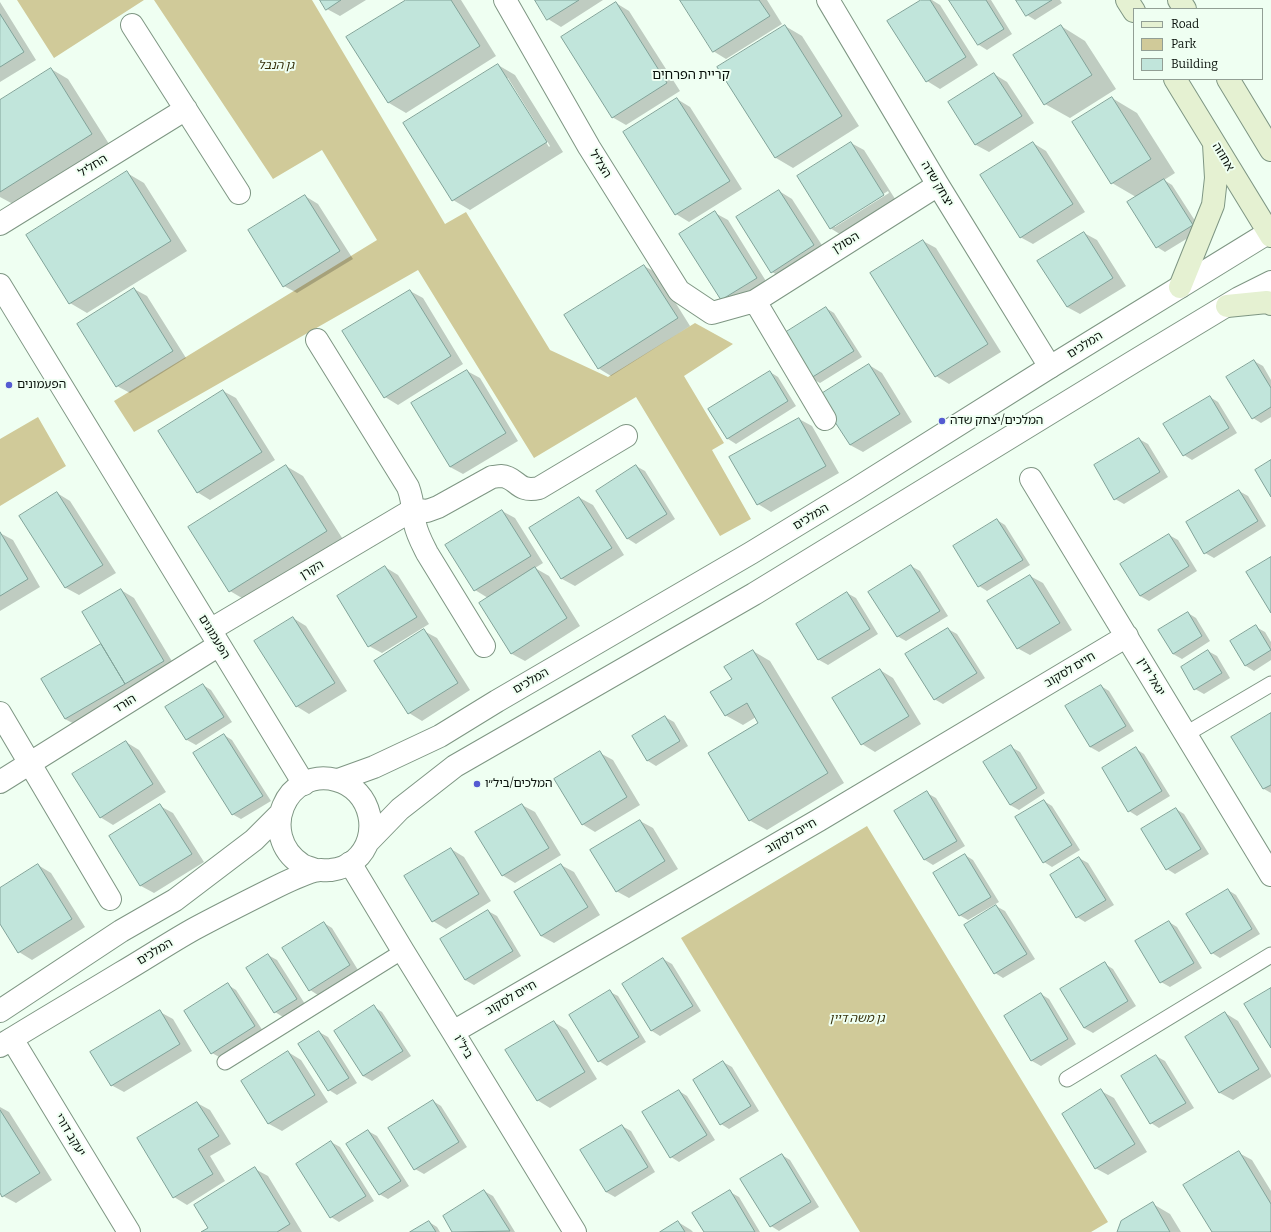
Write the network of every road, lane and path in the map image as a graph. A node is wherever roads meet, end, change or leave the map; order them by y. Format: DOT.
graph roads {
  1 [pos="505,0"];
  2 [pos="828,0"];
  3 [pos="1127,0"];
  4 [pos="1133,9"];
  5 [pos="132,25"];
  6 [pos="1177,80"];
  7 [pos="1229,80"];
  8 [pos="186,109"];
  9 [pos="1213,141"];
  10 [pos="1269,144"];
  11 [pos="938,185"];
  12 [pos="239,192"];
  13 [pos="0,224"];
  14 [pos="1270,233"];
  15 [pos="1271,282"];
  16 [pos="0,285"];
  17 [pos="1180,287"];
  18 [pos="755,301"];
  19 [pos="1271,304"];
  20 [pos="1227,306"];
  21 [pos="712,313"];
  22 [pos="317,340"];
  23 [pos="1050,367"];
  24 [pos="825,419"];
  25 [pos="626,436"];
  26 [pos="1031,479"];
  27 [pos="414,509"];
  28 [pos="1127,636"];
  29 [pos="215,638"];
  30 [pos="484,646"];
  31 [pos="1271,684"];
  32 [pos="0,713"];
  33 [pos="1186,734"];
  34 [pos="30,763"];
  35 [pos="338,780"];
  36 [pos="0,782"];
  37 [pos="304,784"];
  38 [pos="280,814"];
  39 [pos="368,842"];
  40 [pos="350,863"];
  41 [pos="316,870"];
  42 [pos="1271,875"];
  43 [pos="110,899"];
  44 [pos="403,952"];
  45 [pos="1271,955"];
  46 [pos="0,1011"];
  47 [pos="453,1032"];
  48 [pos="6,1043"];
  49 [pos="225,1062"];
  50 [pos="1067,1079"];
  51 [pos="129,1232"];
  52 [pos="575,1232"];
  1 -- 21 [label="street, הצליל"];
  2 -- 11 [label="street, יצחק שדה"];
  3 -- 4 [label="main road"];
  5 -- 8 [label="street"];
  6 -- 9 [label="main road, אחוזה"];
  7 -- 10 [label="main road"];
  8 -- 12 [label="street"];
  8 -- 13 [label="street, החליל"];
  9 -- 14 [label="main road, אחוזה"];
  9 -- 17 [label="main road"];
  11 -- 18 [label="street, הסולן"];
  11 -- 23 [label="street, יצחק שדה"];
  14 -- 17 [label="street, המלכים"];
  15 -- 20 [label="street"];
  16 -- 29 [label="street, הפעמונים"];
  17 -- 23 [label="street, המלכים"];
  18 -- 21 [label="street, הסולן"];
  18 -- 24 [label="street"];
  19 -- 20 [label="main road"];
  20 -- 39 [label="street"];
  22 -- 27 [label="street"];
  23 -- 35 [label="street, המלכים"];
  25 -- 27 [label="street, הקרן"];
  26 -- 28 [label="street, יגאל ידין"];
  27 -- 29 [label="street, הקרן"];
  27 -- 30 [label="street"];
  28 -- 33 [label="street, יגאל ידין"];
  28 -- 47 [label="street, חיים לסקוב"];
  29 -- 34 [label="street, הורד"];
  29 -- 37 [label="street, הפעמונים"];
  31 -- 33 [label="lane"];
  32 -- 34 [label="street"];
  33 -- 42 [label="street, יגאל ידין"];
  34 -- 36 [label="street, הורד"];
  34 -- 43 [label="street"];
  35 -- 37 [label="street"];
  35 -- 39 [label="street"];
  37 -- 38 [label="street"];
  38 -- 41 [label="street"];
  38 -- 46 [label="street"];
  39 -- 40 [label="street"];
  40 -- 41 [label="street"];
  40 -- 44 [label="street, ביל\"ו"];
  41 -- 48 [label="street, המלכים"];
  44 -- 47 [label="street, ביל\"ו"];
  44 -- 49 [label="lane"];
  45 -- 50 [label="lane"];
  47 -- 52 [label="street, ביל\"ו"];
  48 -- 51 [label="street, יעקב דורי"];
}
